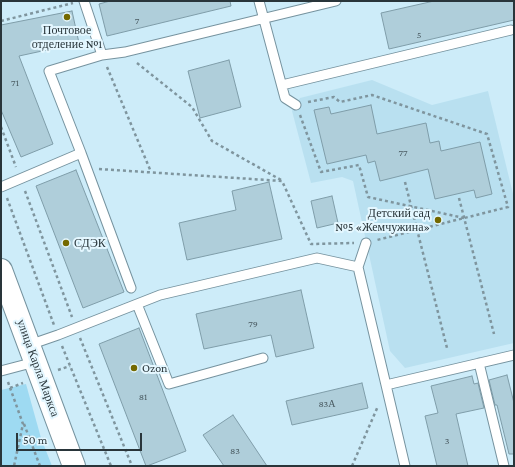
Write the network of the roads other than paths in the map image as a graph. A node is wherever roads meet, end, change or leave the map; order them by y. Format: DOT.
graph roads {
  1 [pos="84,1"];
  2 [pos="259,1"];
  3 [pos="336,1"];
  4 [pos="264,18"];
  5 [pos="512,30"];
  6 [pos="102,55"];
  7 [pos="282,85"];
  8 [pos="296,105"];
  9 [pos="81,153"];
  10 [pos="1,187"];
  11 [pos="366,242"];
  12 [pos="358,267"];
  13 [pos="1,270"];
  14 [pos="131,288"];
  15 [pos="137,304"];
  16 [pos="32,353"];
  17 [pos="514,355"];
  18 [pos="263,358"];
  19 [pos="479,363"];
  20 [pos="2,370"];
  21 [pos="386,385"];
  22 [pos="74,466"];
  23 [pos="405,466"];
  24 [pos="504,466"];
  1 -- 6 [label="lane"];
  2 -- 4 [label="lane"];
  3 -- 4 [label="lane"];
  4 -- 6 [label="lane"];
  4 -- 7 [label="lane"];
  5 -- 7 [label="lane"];
  6 -- 9 [label="lane"];
  7 -- 8 [label="lane"];
  9 -- 10 [label="lane"];
  9 -- 14 [label="lane"];
  11 -- 12 [label="lane"];
  12 -- 15 [label="lane"];
  12 -- 21 [label="lane"];
  13 -- 16 [label="street, улица Карла Маркса"];
  15 -- 16 [label="lane"];
  15 -- 18 [label="lane"];
  16 -- 20 [label="lane"];
  16 -- 22 [label="street, улица Карла Маркса"];
  17 -- 19 [label="lane"];
  19 -- 21 [label="lane"];
  19 -- 24 [label="lane"];
  21 -- 23 [label="lane"];
}
